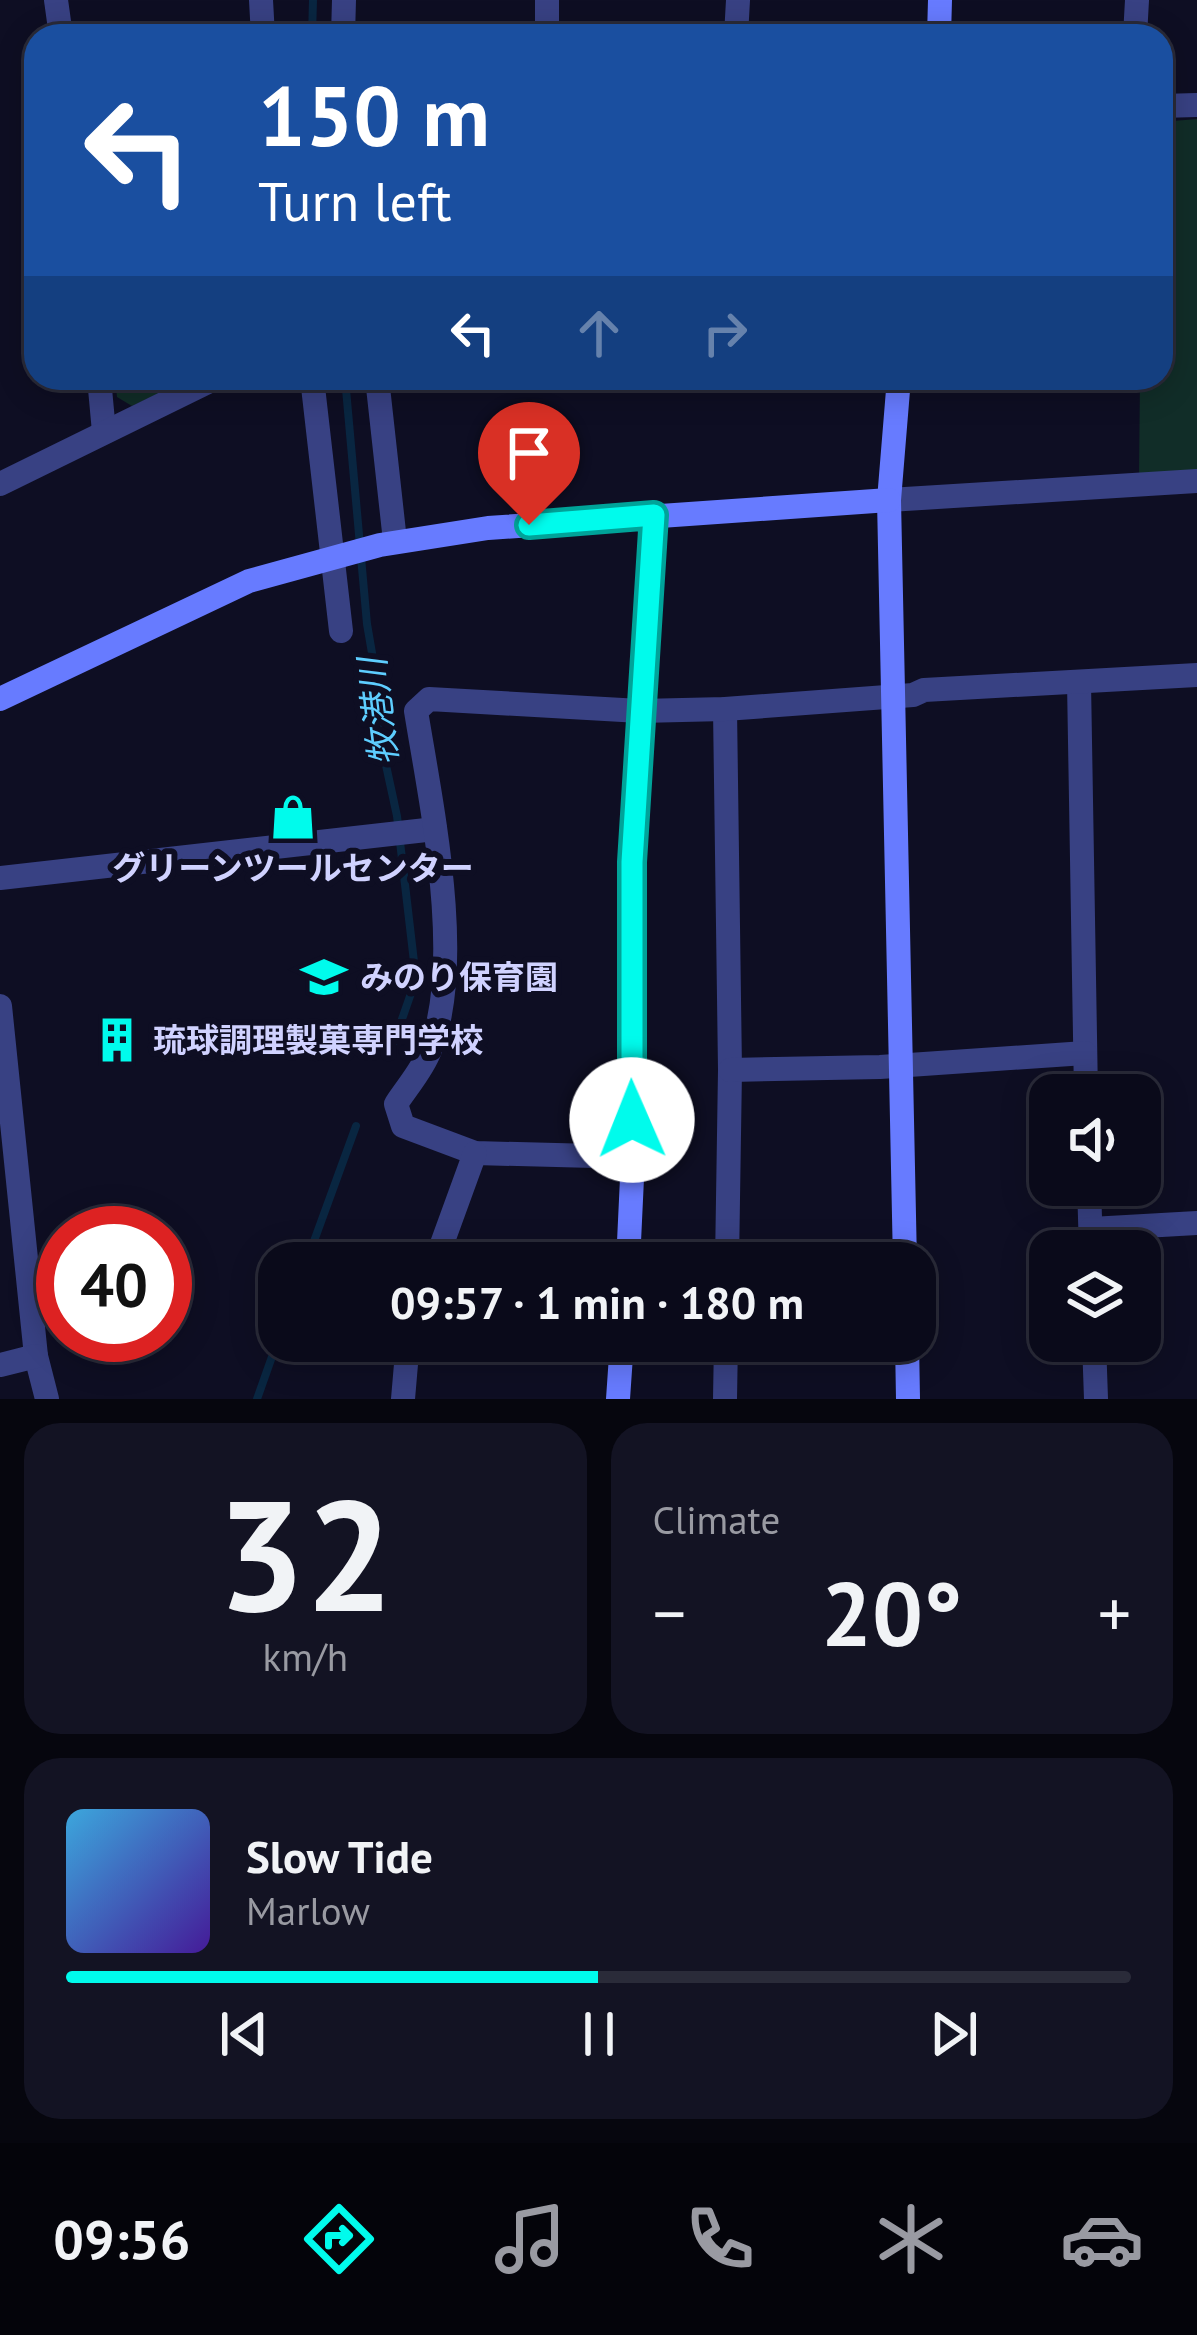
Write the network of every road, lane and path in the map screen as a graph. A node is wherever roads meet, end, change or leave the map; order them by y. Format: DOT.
graph roads {
  1 [pos="99,390"];
  2 [pos="191,390"];
  3 [pos="315,390"];
  4 [pos="377,390"];
  5 [pos="898,390"];
  6 [pos="104,432"];
  7 [pos="1197,481"];
  8 [pos="0,484"];
  9 [pos="889,500"];
  10 [pos="654,515"];
  11 [pos="388,543"];
  12 [pos="338,554"];
  13 [pos="341,631"];
  14 [pos="1197,676"];
  15 [pos="1079,682"];
  16 [pos="893,697"];
  17 [pos="0,699"];
  18 [pos="724,709"];
  19 [pos="640,711"];
  20 [pos="435,830"];
  21 [pos="0,878"];
  22 [pos="0,1006"];
  23 [pos="1084,1053"];
  24 [pos="901,1066"];
  25 [pos="730,1070"];
  26 [pos="1085,1074"];
  27 [pos="476,1153"];
  28 [pos="633,1157"];
  29 [pos="1197,1223"];
  30 [pos="1153,1230"];
  31 [pos="443,1242"];
  32 [pos="629,1242"];
  33 [pos="727,1242"];
  34 [pos="905,1242"];
  35 [pos="36,1357"];
  36 [pos="37,1362"];
  37 [pos="406,1362"];
  38 [pos="621,1362"];
  39 [pos="726,1362"];
  40 [pos="907,1362"];
  41 [pos="1095,1362"];
  42 [pos="0,1365"];
  43 [pos="47,1399"];
  44 [pos="403,1399"];
  45 [pos="618,1399"];
  46 [pos="725,1399"];
  47 [pos="908,1399"];
  48 [pos="1096,1399"];
  1 -- 6 [label="street"];
  2 -- 6 [label="street"];
  3 -- 12 [label="street"];
  4 -- 11 [label="street"];
  5 -- 9 [label="street"];
  6 -- 8 [label="street"];
  7 -- 9 [label="street"];
  9 -- 10 [label="street"];
  9 -- 16 [label="street"];
  10 -- 11 [label="street"];
  10 -- 19 [label="street"];
  11 -- 12 [label="street"];
  12 -- 13 [label="street"];
  12 -- 17 [label="street"];
  14 -- 15 [label="street"];
  15 -- 16 [label="street"];
  15 -- 23 [label="street"];
  16 -- 18 [label="street"];
  16 -- 24 [label="street"];
  18 -- 19 [label="street"];
  18 -- 25 [label="street"];
  19 -- 20 [label="street"];
  19 -- 28 [label="street"];
  20 -- 21 [label="street"];
  20 -- 27 [label="street"];
  22 -- 35 [label="street"];
  23 -- 24 [label="street"];
  23 -- 26 [label="street"];
  24 -- 25 [label="street"];
  24 -- 34 [label="street"];
  25 -- 33 [label="street"];
  27 -- 28 [label="street"];
  27 -- 31 [label="street"];
  28 -- 32 [label="street"];
  29 -- 30 [label="street"];
  35 -- 42 [label="street"];
  36 -- 43 [label="street"];
  37 -- 44 [label="street"];
  38 -- 45 [label="street"];
  39 -- 46 [label="street"];
  40 -- 47 [label="street"];
  41 -- 48 [label="street"];
}
